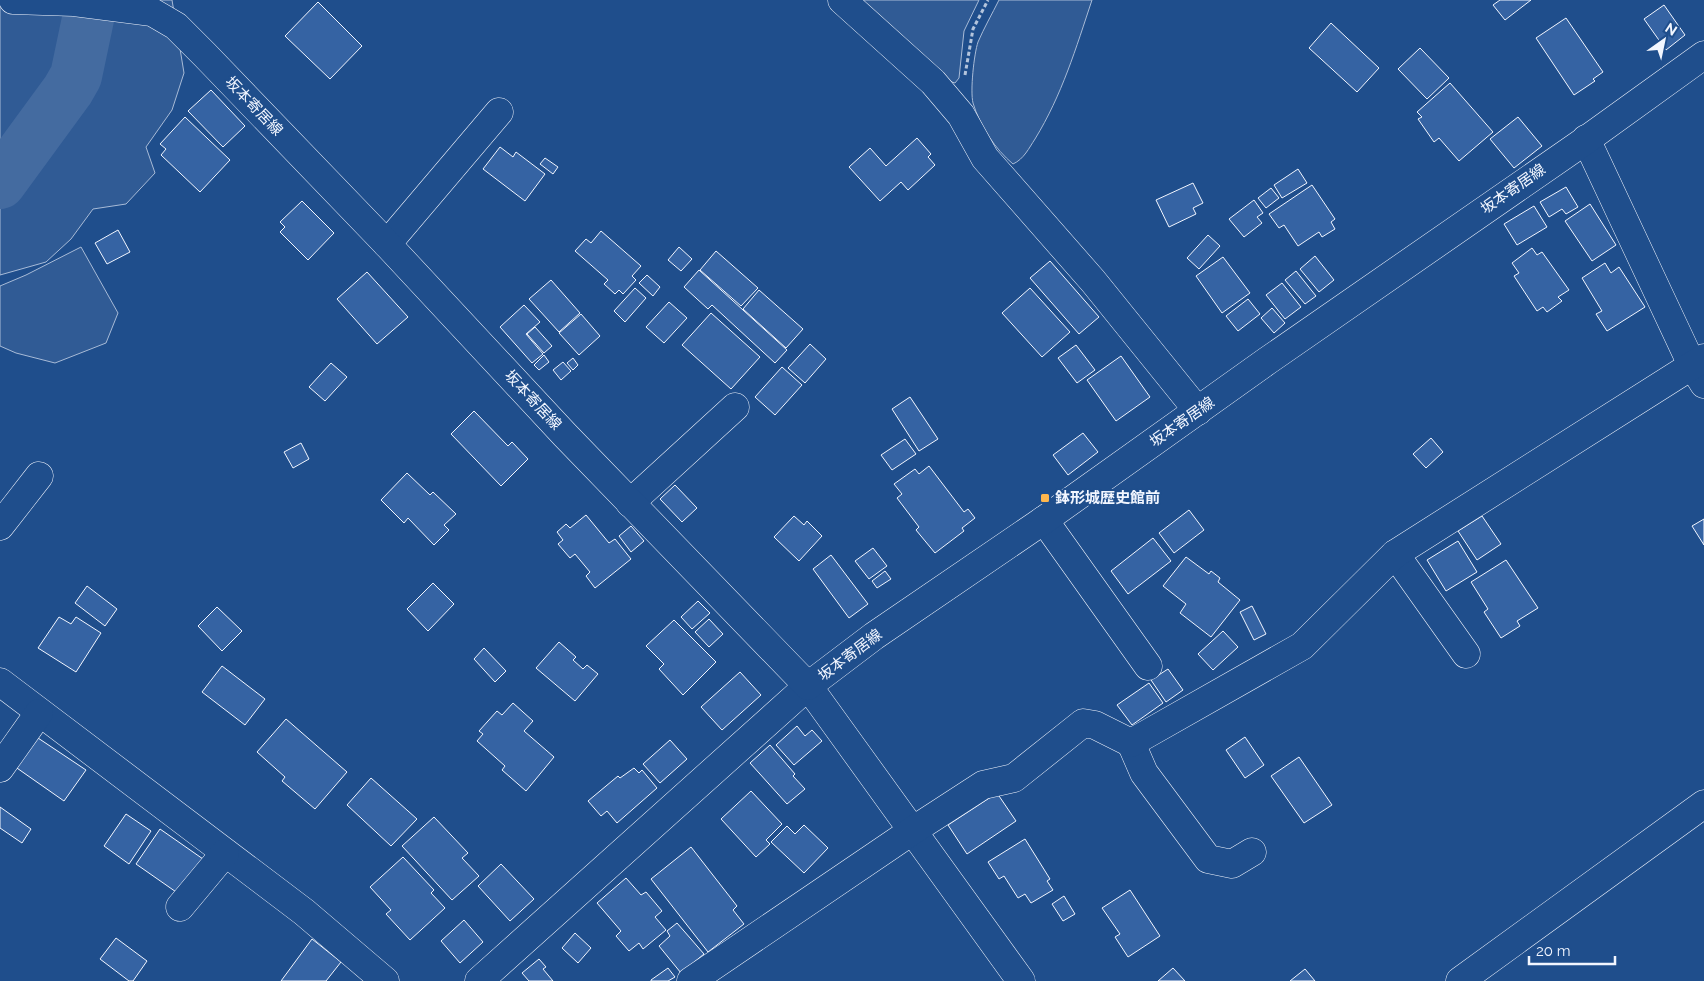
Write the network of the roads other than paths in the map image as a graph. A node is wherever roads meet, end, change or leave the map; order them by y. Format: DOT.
graph roads {
  1 [pos="13,0"];
  2 [pos="842,0"];
  3 [pos="1704,55"];
  4 [pos="499,112"];
  5 [pos="1586,139"];
  6 [pos="387,244"];
  7 [pos="1700,369"];
  8 [pos="735,407"];
  9 [pos="1198,411"];
  10 [pos="38,476"];
  11 [pos="630,503"];
  12 [pos="1044,520"];
  13 [pos="0,526"];
  14 [pos="1395,554"];
  15 [pos="1466,654"];
  16 [pos="1148,666"];
  17 [pos="0,682"];
  18 [pos="808,686"];
  19 [pos="39,713"];
  20 [pos="1131,742"];
  21 [pos="0,768"];
  22 [pos="1704,804"];
  23 [pos="912,830"];
  24 [pos="1252,852"];
  25 [pos="225,853"];
  26 [pos="180,907"];
  27 [pos="385,981"];
  28 [pos="479,981"];
  29 [pos="692,981"];
  30 [pos="1021,981"];
  31 [pos="1460,981"];
  1 -- 6 [label="street, 坂本寄居線"];
  2 -- 9 [label="street"];
  3 -- 5 [label="street, 坂本寄居線"];
  4 -- 6 [label="street"];
  5 -- 7 [label="street"];
  5 -- 9 [label="street, 坂本寄居線"];
  6 -- 11 [label="street, 坂本寄居線"];
  7 -- 14 [label="street"];
  8 -- 11 [label="street"];
  9 -- 12 [label="street, 坂本寄居線"];
  10 -- 13 [label="street"];
  11 -- 18 [label="street, 坂本寄居線"];
  12 -- 16 [label="street"];
  12 -- 18 [label="street, 坂本寄居線"];
  14 -- 15 [label="street"];
  14 -- 20 [label="street"];
  17 -- 19 [label="street"];
  18 -- 23 [label="street"];
  18 -- 28 [label="street"];
  19 -- 21 [label="street"];
  19 -- 25 [label="street"];
  20 -- 23 [label="street"];
  20 -- 24 [label="street"];
  22 -- 31 [label="street"];
  23 -- 29 [label="street"];
  23 -- 30 [label="street"];
  25 -- 26 [label="street"];
  25 -- 27 [label="street"];
}
